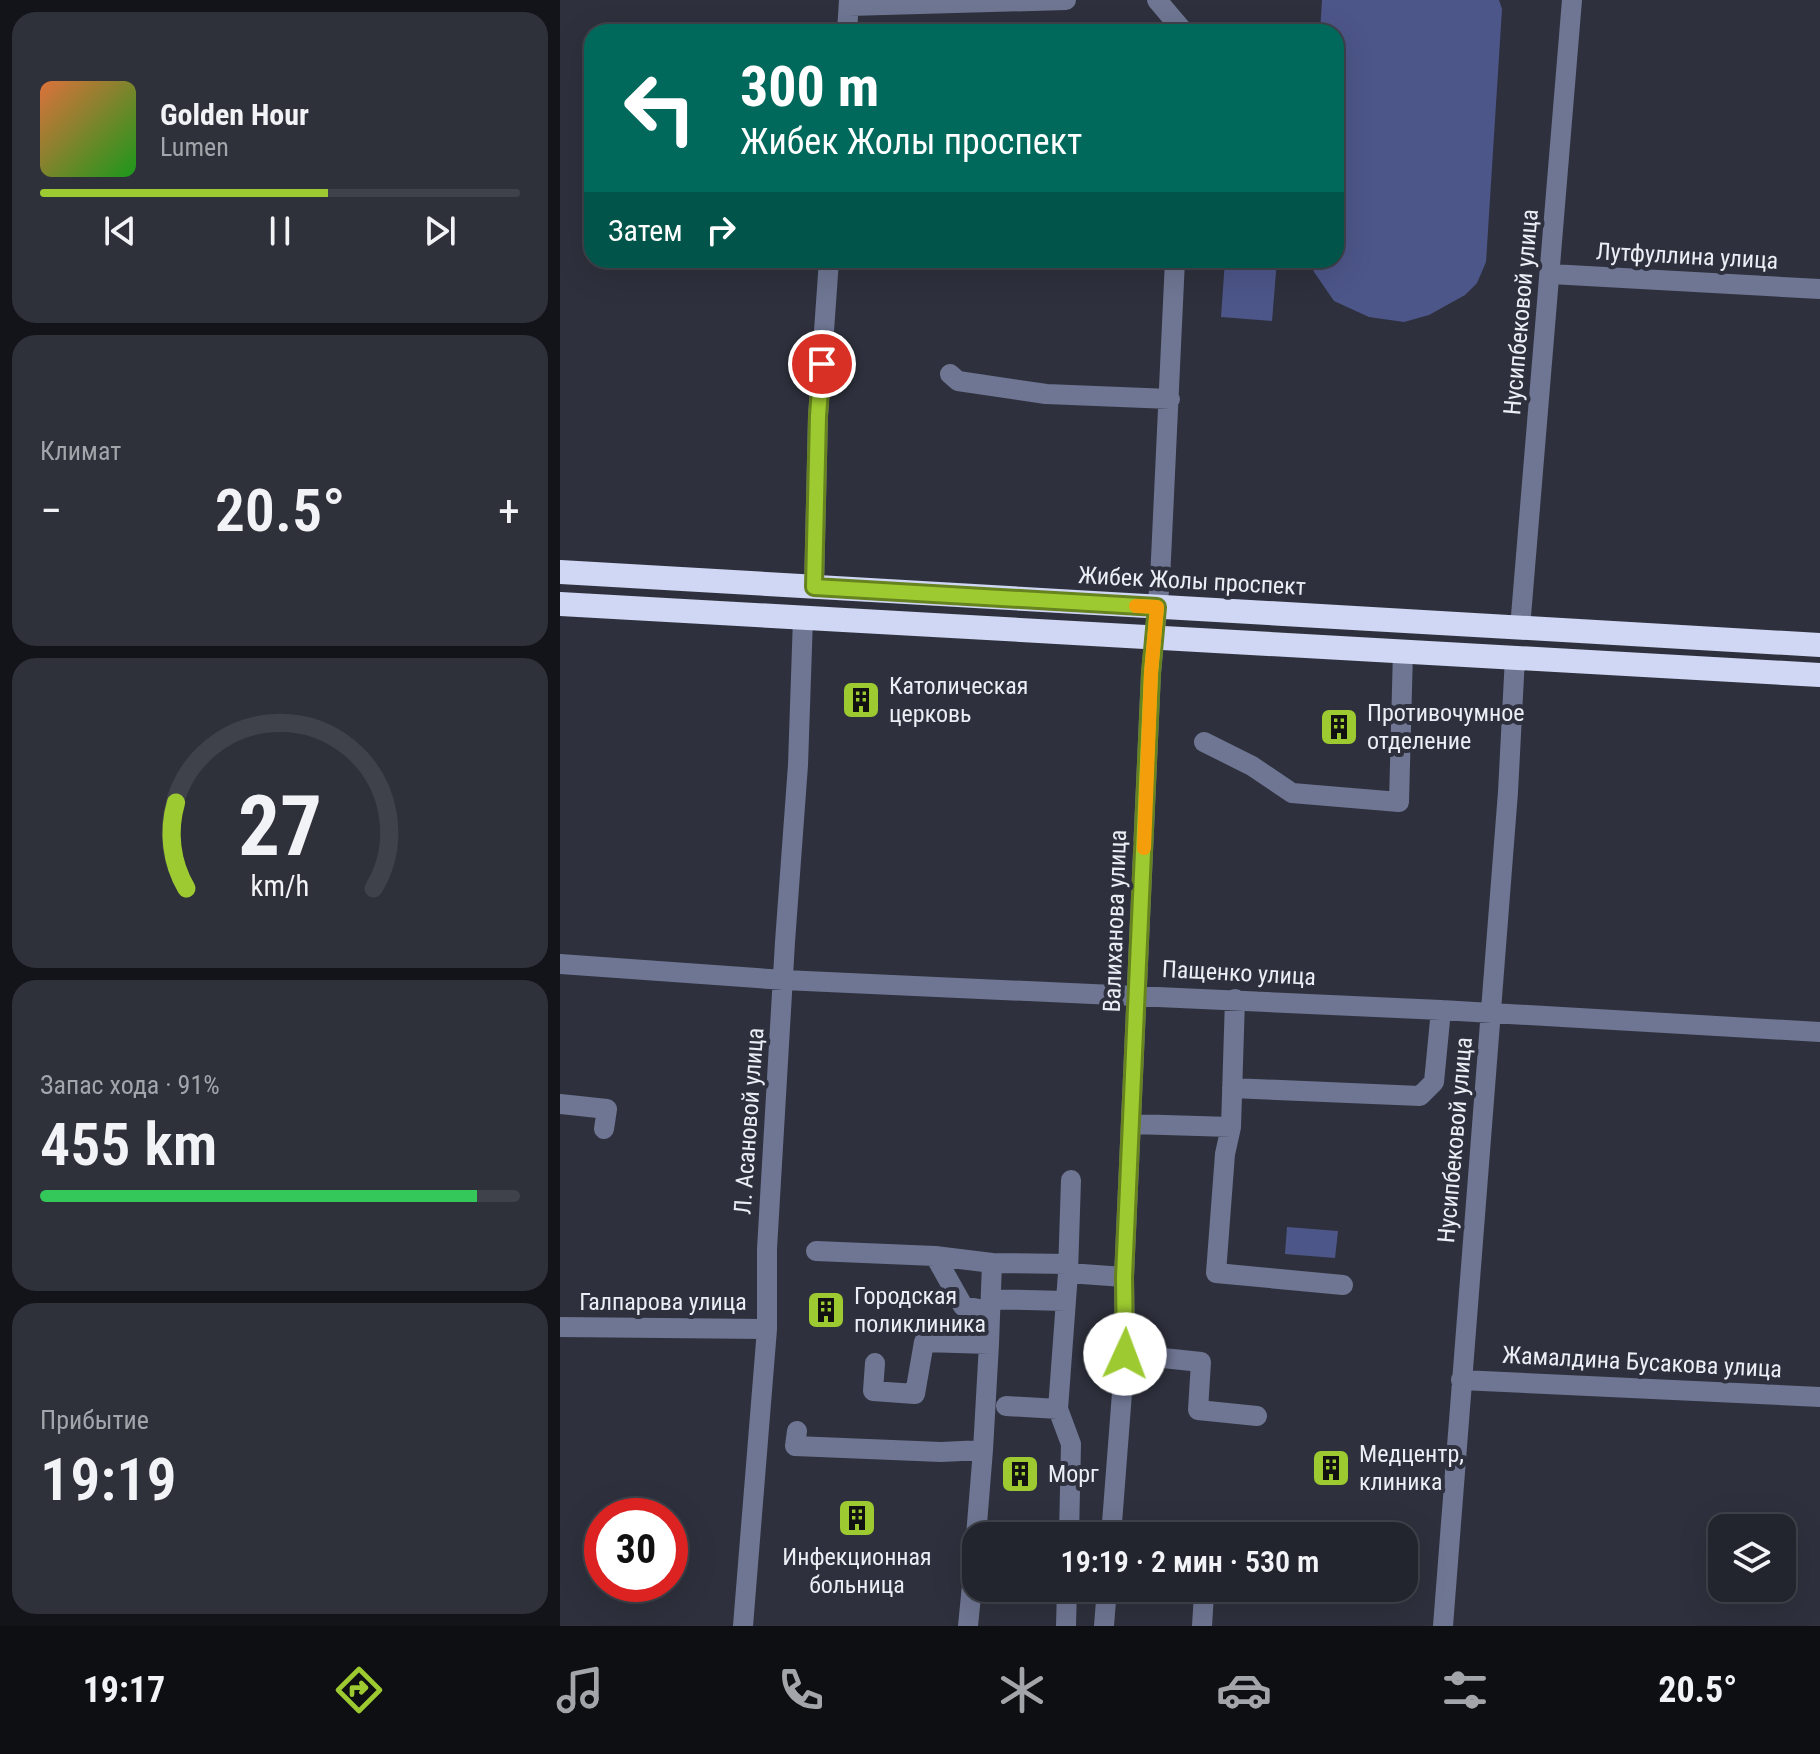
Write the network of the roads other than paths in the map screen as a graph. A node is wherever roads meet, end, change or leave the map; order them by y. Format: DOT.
graph roads {
  1 [pos="1066,0"];
  2 [pos="1157,0"];
  3 [pos="1572,0"];
  4 [pos="849,3"];
  5 [pos="848,24"];
  6 [pos="1177,24"];
  7 [pos="828,268"];
  8 [pos="1175,268"];
  9 [pos="1551,274"];
  10 [pos="1820,289"];
  11 [pos="950,374"];
  12 [pos="1170,399"];
  13 [pos="560,572"];
  14 [pos="814,587"];
  15 [pos="560,604"];
  16 [pos="1157,607"];
  17 [pos="803,618"];
  18 [pos="1520,628"];
  19 [pos="1155,638"];
  20 [pos="1820,645"];
  21 [pos="1403,651"];
  22 [pos="1515,657"];
  23 [pos="1820,675"];
  24 [pos="1204,742"];
  25 [pos="560,964"];
  26 [pos="784,980"];
  27 [pos="1139,994"];
  28 [pos="1235,999"];
  29 [pos="1441,1010"];
  30 [pos="1491,1012"];
  31 [pos="1820,1032"];
  32 [pos="1232,1088"];
  33 [pos="560,1104"];
  34 [pos="1132,1124"];
  35 [pos="1231,1127"];
  36 [pos="604,1129"];
  37 [pos="1071,1180"];
  38 [pos="816,1251"];
  39 [pos="935,1256"];
  40 [pos="992,1263"];
  41 [pos="1068,1268"];
  42 [pos="1124,1277"];
  43 [pos="1343,1285"];
  44 [pos="1065,1301"];
  45 [pos="990,1305"];
  46 [pos="560,1327"];
  47 [pos="767,1329"];
  48 [pos="989,1344"];
  49 [pos="1125,1354"];
  50 [pos="875,1363"];
  51 [pos="1461,1380"];
  52 [pos="1820,1397"];
  53 [pos="1006,1406"];
  54 [pos="1058,1409"];
  55 [pos="1257,1416"];
  56 [pos="797,1431"];
  57 [pos="983,1450"];
  58 [pos="978,1522"];
  59 [pos="1069,1522"];
  60 [pos="1112,1522"];
  61 [pos="970,1602"];
  62 [pos="1067,1602"];
  63 [pos="1106,1602"];
  64 [pos="1204,1602"];
  65 [pos="743,1626"];
  66 [pos="968,1626"];
  67 [pos="1066,1626"];
  68 [pos="1104,1626"];
  69 [pos="1202,1626"];
  70 [pos="1443,1626"];
  1 -- 4 [label="street"];
  2 -- 6 [label="street"];
  3 -- 9 [label="street, Нусипбековой улица"];
  4 -- 5 [label="street"];
  7 -- 14 [label="street"];
  8 -- 12 [label="street, Валиханова улица"];
  9 -- 10 [label="street, Лутфуллина улица"];
  9 -- 18 [label="street, Нусипбековой улица"];
  11 -- 12 [label="street"];
  12 -- 16 [label="street, Валиханова улица"];
  13 -- 14 [label="highway, Жибек Жолы проспект"];
  14 -- 16 [label="highway, Жибек Жолы проспект"];
  15 -- 17 [label="highway"];
  16 -- 18 [label="highway, Жибек Жолы проспект"];
  16 -- 19 [label="street, Валиханова улица"];
  17 -- 19 [label="highway"];
  17 -- 26 [label="street, Л. Асановой улица"];
  18 -- 20 [label="highway, Жибек Жолы проспект"];
  19 -- 21 [label="highway"];
  19 -- 27 [label="street, Валиханова улица"];
  21 -- 22 [label="highway"];
  21 -- 24 [label="street"];
  22 -- 23 [label="highway"];
  22 -- 30 [label="street, Нусипбековой улица"];
  25 -- 26 [label="street, Пащенко улица"];
  26 -- 27 [label="street, Пащенко улица"];
  26 -- 47 [label="street, Л. Асановой улица"];
  27 -- 28 [label="street, Пащенко улица"];
  27 -- 34 [label="street, Валиханова улица"];
  28 -- 29 [label="street, Пащенко улица"];
  28 -- 32 [label="street"];
  29 -- 30 [label="street, Пащенко улица"];
  29 -- 32 [label="street"];
  30 -- 31 [label="street, Пащенко улица"];
  30 -- 51 [label="street, Нусипбековой улица"];
  32 -- 35 [label="street"];
  33 -- 36 [label="street"];
  34 -- 35 [label="street"];
  34 -- 42 [label="street, Валиханова улица"];
  35 -- 43 [label="street"];
  37 -- 41 [label="street"];
  38 -- 39 [label="street"];
  39 -- 40 [label="street"];
  39 -- 45 [label="street"];
  40 -- 41 [label="street"];
  40 -- 45 [label="street"];
  41 -- 42 [label="street"];
  41 -- 44 [label="street"];
  42 -- 49 [label="street, Валиханова улица"];
  44 -- 45 [label="street"];
  44 -- 54 [label="street"];
  45 -- 48 [label="street"];
  46 -- 47 [label="street, Галпарова улица"];
  47 -- 65 [label="street, Л. Асановой улица"];
  48 -- 50 [label="street"];
  48 -- 57 [label="street"];
  49 -- 55 [label="street"];
  49 -- 60 [label="street, Валиханова улица"];
  51 -- 52 [label="street, Жамалдина Бусакова улица"];
  51 -- 70 [label="street, Нусипбековой улица"];
  53 -- 54 [label="street"];
  54 -- 59 [label="street"];
  56 -- 57 [label="street"];
  57 -- 58 [label="street"];
  61 -- 66 [label="street"];
  62 -- 67 [label="street"];
  63 -- 68 [label="street"];
  64 -- 69 [label="street"];
}
